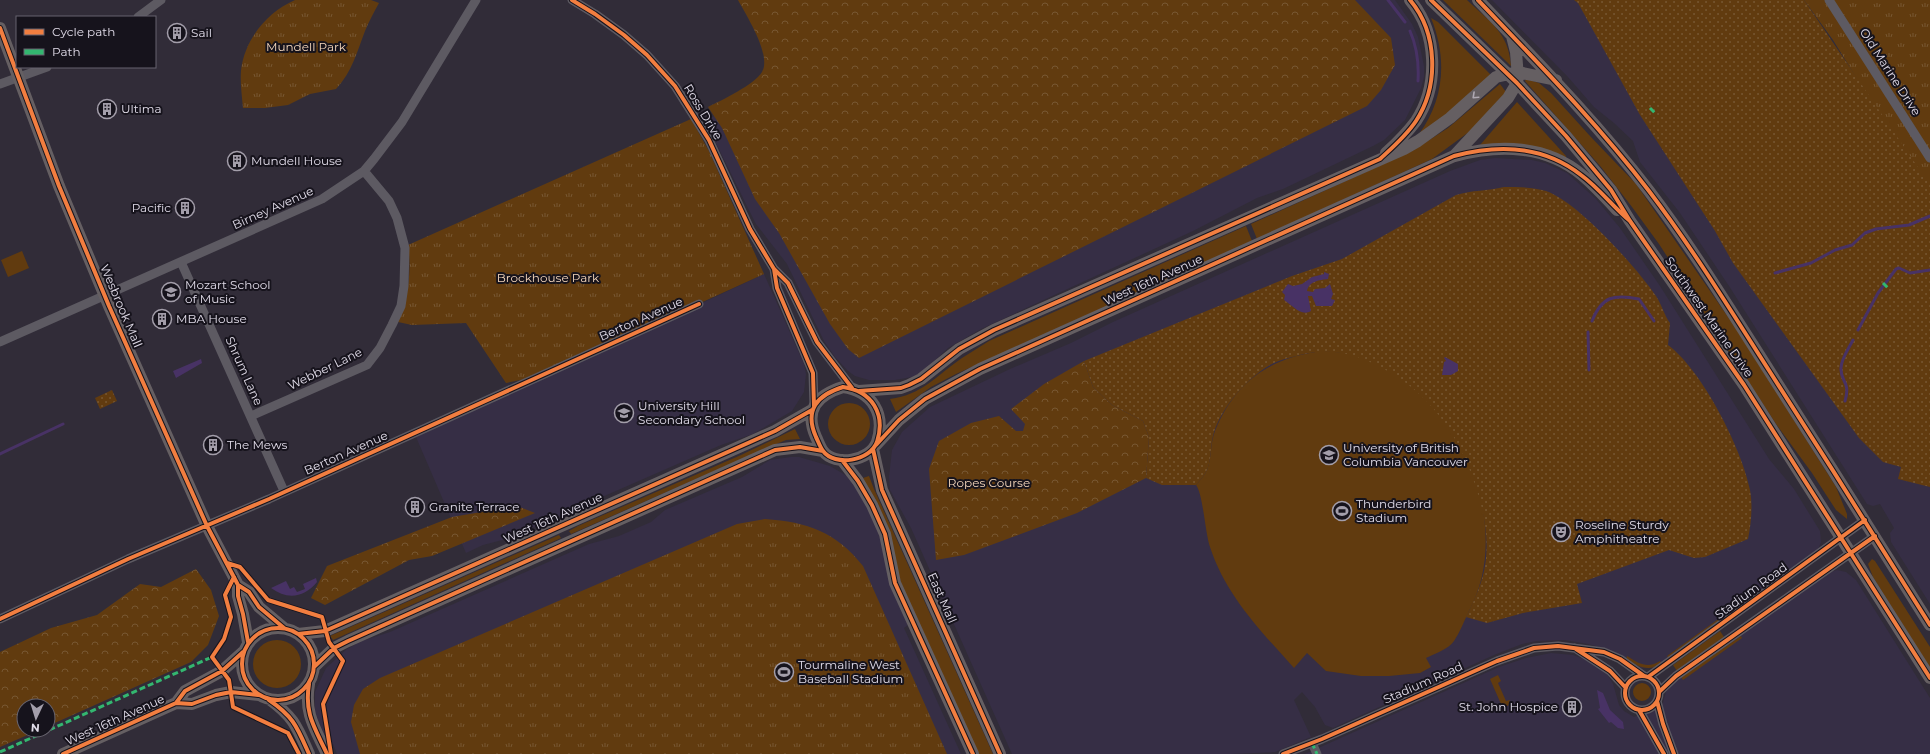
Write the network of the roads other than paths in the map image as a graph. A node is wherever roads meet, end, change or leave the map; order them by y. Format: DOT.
graph roads {
  1 [pos="161,0"];
  2 [pos="476,0"];
  3 [pos="572,0"];
  4 [pos="1410,0"];
  5 [pos="1431,0"];
  6 [pos="1478,0"];
  7 [pos="1829,0"];
  8 [pos="139,16"];
  9 [pos="0,28"];
  10 [pos="1511,34"];
  11 [pos="44,68"];
  12 [pos="1514,76"];
  13 [pos="18,78"];
  14 [pos="1556,80"];
  15 [pos="0,84"];
  16 [pos="1454,156"];
  17 [pos="1930,158"];
  18 [pos="1380,159"];
  19 [pos="364,171"];
  20 [pos="1630,221"];
  21 [pos="181,262"];
  22 [pos="774,270"];
  23 [pos="105,296"];
  24 [pos="699,304"];
  25 [pos="0,342"];
  26 [pos="856,390"];
  27 [pos="813,408"];
  28 [pos="251,416"];
  29 [pos="874,447"];
  30 [pos="823,451"];
  31 [pos="842,460"];
  32 [pos="284,491"];
  33 [pos="1865,520"];
  34 [pos="207,526"];
  35 [pos="1874,536"];
  36 [pos="1841,538"];
  37 [pos="1851,553"];
  38 [pos="238,585"];
  39 [pos="0,619"];
  40 [pos="1930,625"];
  41 [pos="284,628"];
  42 [pos="298,634"];
  43 [pos="246,647"];
  44 [pos="1574,648"];
  45 [pos="315,666"];
  46 [pos="1646,676"];
  47 [pos="1930,678"];
  48 [pos="308,684"];
  49 [pos="1625,687"];
  50 [pos="1658,696"];
  51 [pos="263,697"];
  52 [pos="176,703"];
  53 [pos="1639,710"];
  54 [pos="1312,743"];
  55 [pos="63,754"];
  56 [pos="309,754"];
  57 [pos="327,754"];
  58 [pos="973,754"];
  59 [pos="1000,754"];
  60 [pos="1283,754"];
  61 [pos="1317,754"];
  62 [pos="1664,754"];
  63 [pos="1674,754"];
  1 -- 8 [label="street"];
  2 -- 19 [label="street, Birney Avenue"];
  3 -- 22 [label="street, Ross Drive"];
  4 -- 18 [label="main road"];
  5 -- 12 [label="main road, Southwest Marine Drive"];
  6 -- 10 [label="main road, Southwest Marine Drive"];
  7 -- 17 [label="street, Old Marine Drive"];
  9 -- 13 [label="main road, Wesbrook Mall"];
  10 -- 12 [label="main road"];
  10 -- 14 [label="main road, Southwest Marine Drive"];
  11 -- 13 [label="street"];
  12 -- 14 [label="main road"];
  12 -- 16 [label="main road, West 16th Avenue"];
  12 -- 18 [label="main road, West 16th Avenue, one-way"];
  12 -- 20 [label="main road, Southwest Marine Drive"];
  13 -- 15 [label="street"];
  13 -- 23 [label="main road, Wesbrook Mall"];
  14 -- 33 [label="main road, Southwest Marine Drive"];
  16 -- 20 [label="main road"];
  16 -- 29 [label="main road, West 16th Avenue"];
  18 -- 26 [label="main road, West 16th Avenue"];
  19 -- 21 [label="street, Birney Avenue"];
  19 -- 28 [label="street, Webber Lane"];
  20 -- 36 [label="main road, Southwest Marine Drive"];
  21 -- 23 [label="street, Birney Avenue"];
  21 -- 28 [label="street, Shrum Lane"];
  22 -- 26 [label="street, Ross Drive"];
  22 -- 27 [label="street, Ross Drive"];
  23 -- 25 [label="street, Birney Avenue"];
  23 -- 34 [label="main road, Wesbrook Mall"];
  24 -- 32 [label="street, Berton Avenue"];
  26 -- 27 [label="main road"];
  26 -- 29 [label="main road"];
  27 -- 30 [label="main road"];
  27 -- 42 [label="main road, West 16th Avenue"];
  28 -- 32 [label="street, Shrum Lane"];
  29 -- 31 [label="main road"];
  29 -- 59 [label="main road, East Mall"];
  30 -- 31 [label="main road"];
  30 -- 45 [label="main road"];
  31 -- 58 [label="main road"];
  32 -- 34 [label="street, Berton Avenue"];
  33 -- 35 [label="main road, Southwest Marine Drive"];
  33 -- 36 [label="street, Stadium Road"];
  34 -- 38 [label="main road, Wesbrook Mall"];
  34 -- 39 [label="street, Berton Avenue"];
  35 -- 37 [label="street"];
  35 -- 40 [label="main road, Southwest Marine Drive"];
  36 -- 37 [label="main road, Southwest Marine Drive"];
  36 -- 46 [label="street, Stadium Road"];
  37 -- 47 [label="main road, Southwest Marine Drive"];
  37 -- 50 [label="street"];
  38 -- 41 [label="main road, Wesbrook Mall"];
  38 -- 43 [label="main road, Wesbrook Mall"];
  41 -- 42 [label="main road"];
  41 -- 43 [label="main road"];
  42 -- 45 [label="main road"];
  43 -- 51 [label="main road"];
  43 -- 52 [label="main road, West 16th Avenue"];
  44 -- 46 [label="street, Stadium Road"];
  44 -- 49 [label="street, Stadium Road"];
  44 -- 54 [label="street, Stadium Road"];
  45 -- 48 [label="main road"];
  46 -- 49 [label="street"];
  46 -- 50 [label="street"];
  48 -- 51 [label="main road"];
  48 -- 57 [label="main road"];
  49 -- 53 [label="street"];
  50 -- 53 [label="street"];
  50 -- 63 [label="street"];
  51 -- 52 [label="main road, West 16th Avenue"];
  51 -- 56 [label="main road"];
  52 -- 55 [label="main road, West 16th Avenue"];
  53 -- 62 [label="street"];
  54 -- 60 [label="street, Stadium Road"];
  54 -- 61 [label="street"];
}
